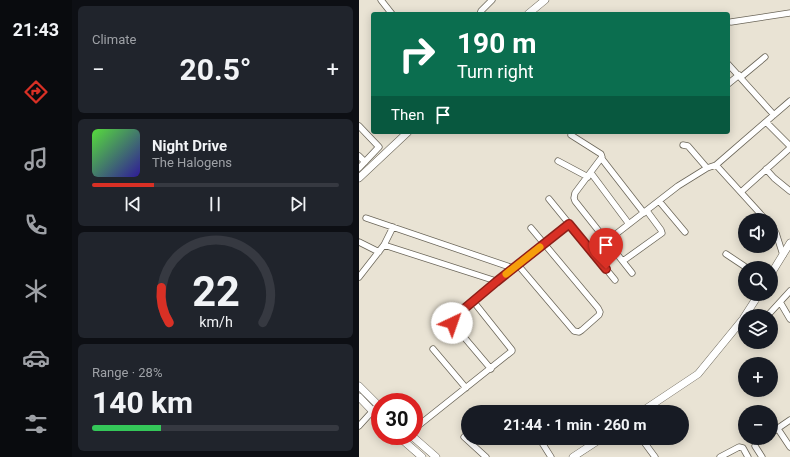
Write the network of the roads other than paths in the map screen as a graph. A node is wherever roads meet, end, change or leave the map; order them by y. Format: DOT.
graph roads {
  1 [pos="381,0"];
  2 [pos="492,0"];
  3 [pos="545,0"];
  4 [pos="391,12"];
  5 [pos="480,12"];
  6 [pos="531,12"];
  7 [pos="790,13"];
  8 [pos="731,22"];
  9 [pos="765,57"];
  10 [pos="730,66"];
  11 [pos="740,76"];
  12 [pos="730,83"];
  13 [pos="790,101"];
  14 [pos="774,115"];
  15 [pos="766,122"];
  16 [pos="359,126"];
  17 [pos="406,134"];
  18 [pos="571,135"];
  19 [pos="683,145"];
  20 [pos="790,147"];
  21 [pos="359,156"];
  22 [pos="602,159"];
  23 [pos="558,161"];
  24 [pos="365,162"];
  25 [pos="716,165"];
  26 [pos="359,168"];
  27 [pos="707,168"];
  28 [pos="766,169"];
  29 [pos="589,175"];
  30 [pos="359,178"];
  31 [pos="790,191"];
  32 [pos="741,192"];
  33 [pos="549,199"];
  34 [pos="659,201"];
  35 [pos="645,212"];
  36 [pos="760,213"];
  37 [pos="366,218"];
  38 [pos="569,224"];
  39 [pos="629,224"];
  40 [pos="393,227"];
  41 [pos="531,228"];
  42 [pos="685,232"];
  43 [pos="778,239"];
  44 [pos="607,241"];
  45 [pos="359,242"];
  46 [pos="790,243"];
  47 [pos="544,244"];
  48 [pos="384,245"];
  49 [pos="379,252"];
  50 [pos="726,254"];
  51 [pos="783,255"];
  52 [pos="623,261"];
  53 [pos="738,262"];
  54 [pos="778,263"];
  55 [pos="515,266"];
  56 [pos="632,273"];
  57 [pos="359,277"];
  58 [pos="615,280"];
  59 [pos="496,282"];
  60 [pos="790,292"];
  61 [pos="473,301"];
  62 [pos="755,301"];
  63 [pos="780,302"];
  64 [pos="774,309"];
  65 [pos="790,319"];
  66 [pos="433,349"];
  67 [pos="491,369"];
  68 [pos="359,386"];
  69 [pos="466,388"];
  70 [pos="359,397"];
  71 [pos="371,398"];
  72 [pos="652,405"];
  73 [pos="371,410"];
  74 [pos="371,412"];
  75 [pos="790,420"];
  76 [pos="423,422"];
  77 [pos="359,426"];
  78 [pos="778,429"];
  79 [pos="410,445"];
  80 [pos="422,445"];
  81 [pos="473,445"];
  82 [pos="543,445"];
  83 [pos="591,445"];
  84 [pos="646,445"];
  85 [pos="755,446"];
  86 [pos="790,447"];
  87 [pos="422,457"];
  88 [pos="436,457"];
  89 [pos="486,457"];
  90 [pos="551,457"];
  91 [pos="573,457"];
  92 [pos="655,457"];
  93 [pos="720,457"];
  94 [pos="748,457"];
  95 [pos="762,457"];
  1 -- 4 [label="street"];
  2 -- 5 [label="street"];
  3 -- 6 [label="street"];
  7 -- 8 [label="street"];
  9 -- 11 [label="street"];
  10 -- 11 [label="street"];
  11 -- 12 [label="street"];
  11 -- 14 [label="street"];
  13 -- 14 [label="street"];
  14 -- 15 [label="street"];
  15 -- 20 [label="street"];
  15 -- 25 [label="street"];
  16 -- 24 [label="street"];
  17 -- 30 [label="street"];
  18 -- 22 [label="street"];
  19 -- 27 [label="street"];
  20 -- 28 [label="street"];
  21 -- 24 [label="street"];
  22 -- 29 [label="street"];
  22 -- 35 [label="street"];
  23 -- 29 [label="street"];
  24 -- 26 [label="street"];
  25 -- 27 [label="street"];
  25 -- 32 [label="street"];
  27 -- 34 [label="street"];
  28 -- 31 [label="street"];
  28 -- 32 [label="street"];
  29 -- 39 [label="street"];
  29 -- 44 [label="street"];
  32 -- 36 [label="street"];
  33 -- 38 [label="street"];
  34 -- 35 [label="street"];
  34 -- 42 [label="street"];
  35 -- 39 [label="street"];
  35 -- 52 [label="street"];
  37 -- 40 [label="street"];
  38 -- 47 [label="street"];
  38 -- 58 [label="street"];
  39 -- 44 [label="street"];
  40 -- 48 [label="street"];
  40 -- 55 [label="street"];
  41 -- 47 [label="street"];
  43 -- 51 [label="street"];
  44 -- 52 [label="street"];
  45 -- 49 [label="street"];
  46 -- 51 [label="street"];
  47 -- 55 [label="street"];
  47 -- 55 [label="street"];
  48 -- 49 [label="street"];
  48 -- 59 [label="street"];
  49 -- 57 [label="street"];
  50 -- 53 [label="street"];
  51 -- 54 [label="street"];
  52 -- 56 [label="street"];
  55 -- 59 [label="street"];
  59 -- 61 [label="street"];
  60 -- 63 [label="street"];
  61 -- 67 [label="street"];
  61 -- 67 [label="street"];
  62 -- 72 [label="street"];
  63 -- 64 [label="street"];
  63 -- 65 [label="street"];
  66 -- 69 [label="street"];
  67 -- 69 [label="street"];
  68 -- 71 [label="street"];
  69 -- 76 [label="street"];
  70 -- 73 [label="street"];
  74 -- 77 [label="street"];
  75 -- 78 [label="street"];
  78 -- 86 [label="street"];
  79 -- 87 [label="street"];
  80 -- 88 [label="street"];
  81 -- 89 [label="street"];
  82 -- 90 [label="street"];
  83 -- 91 [label="street"];
  84 -- 92 [label="street"];
  85 -- 95 [label="street"];
  93 -- 94 [label="street"];
}
